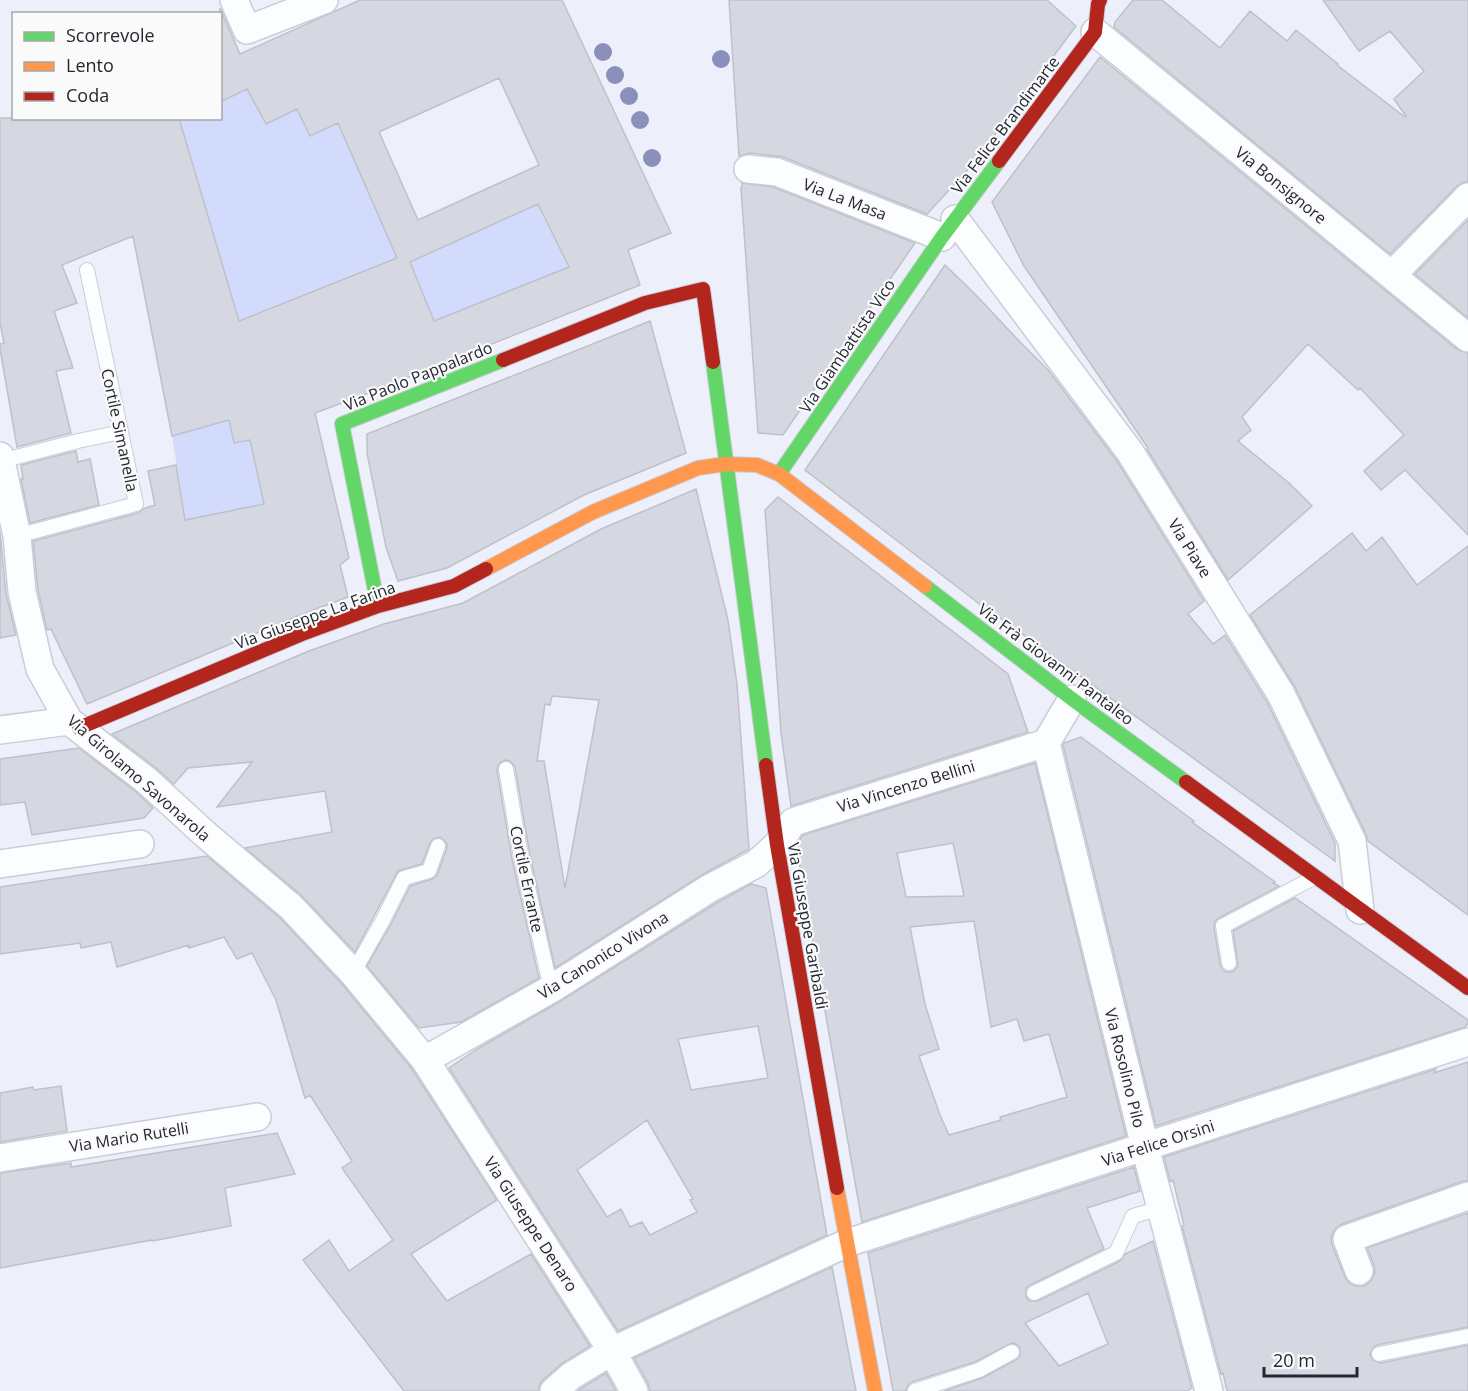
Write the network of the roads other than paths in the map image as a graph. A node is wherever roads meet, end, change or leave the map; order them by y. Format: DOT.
graph roads {
  1 [pos="234,0"];
  2 [pos="324,0"];
  3 [pos="1097,1"];
  4 [pos="1095,32"];
  5 [pos="748,169"];
  6 [pos="1468,197"];
  7 [pos="948,228"];
  8 [pos="87,270"];
  9 [pos="1392,275"];
  10 [pos="645,303"];
  11 [pos="1468,338"];
  12 [pos="121,432"];
  13 [pos="0,456"];
  14 [pos="1,461"];
  15 [pos="725,464"];
  16 [pos="779,474"];
  17 [pos="17,536"];
  18 [pos="378,606"];
  19 [pos="1072,699"];
  20 [pos="74,724"];
  21 [pos="0,730"];
  22 [pos="1046,743"];
  23 [pos="506,769"];
  24 [pos="140,844"];
  25 [pos="777,845"];
  26 [pos="438,846"];
  27 [pos="0,864"];
  28 [pos="1315,877"];
  29 [pos="1360,910"];
  30 [pos="1229,963"];
  31 [pos="353,973"];
  32 [pos="1468,988"];
  33 [pos="551,989"];
  34 [pos="1468,1042"];
  35 [pos="425,1060"];
  36 [pos="257,1117"];
  37 [pos="1145,1148"];
  38 [pos="0,1158"];
  39 [pos="1468,1196"];
  40 [pos="1161,1208"];
  41 [pos="847,1243"];
  42 [pos="1359,1271"];
  43 [pos="1034,1293"];
  44 [pos="1468,1336"];
  45 [pos="612,1351"];
  46 [pos="1012,1352"];
  47 [pos="1379,1354"];
  48 [pos="554,1391"];
  49 [pos="634,1391"];
  50 [pos="875,1391"];
  51 [pos="915,1391"];
  52 [pos="1209,1391"];
  1 -- 2 [label="street"];
  3 -- 4 [label="street"];
  4 -- 7 [label="street, Via Felice Brandimarte"];
  4 -- 9 [label="street, Via Bonsignore"];
  5 -- 7 [label="street, Via La Masa"];
  6 -- 9 [label="street"];
  7 -- 16 [label="street, Via Giambattista Vico"];
  7 -- 29 [label="street, Via Piave"];
  8 -- 12 [label="lane, Cortile Simanella"];
  9 -- 11 [label="street, Via Bonsignore"];
  10 -- 15 [label="street, Via Giuseppe Garibaldi"];
  10 -- 18 [label="street, Via Paolo Pappalardo"];
  12 -- 14 [label="lane"];
  12 -- 17 [label="lane, Cortile Simanella"];
  13 -- 14 [label="street, Via Girolamo Savonarola"];
  14 -- 17 [label="street, Via Girolamo Savonarola"];
  15 -- 16 [label="street, Via Giuseppe La Farina"];
  15 -- 18 [label="street, Via Giuseppe La Farina"];
  15 -- 25 [label="street, Via Giuseppe Garibaldi"];
  16 -- 19 [label="street, Via Frà Giovanni Pantaleo"];
  17 -- 20 [label="street, Via Girolamo Savonarola"];
  18 -- 20 [label="street, Via Giuseppe La Farina"];
  19 -- 22 [label="street"];
  19 -- 28 [label="street, Via Frà Giovanni Pantaleo"];
  20 -- 21 [label="street"];
  20 -- 31 [label="street, Via Girolamo Savonarola"];
  22 -- 25 [label="street, Via Vincenzo Bellini"];
  22 -- 37 [label="street, Via Rosolino Pilo"];
  23 -- 33 [label="lane, Cortile Errante"];
  24 -- 27 [label="street"];
  25 -- 33 [label="street, Via Canonico Vivona"];
  25 -- 41 [label="street, Via Giuseppe Garibaldi"];
  26 -- 31 [label="lane"];
  28 -- 29 [label="street, Via Frà Giovanni Pantaleo"];
  28 -- 30 [label="lane"];
  29 -- 32 [label="street, Via Frà Giovanni Pantaleo"];
  31 -- 35 [label="street, Via Girolamo Savonarola"];
  33 -- 35 [label="street, Via Canonico Vivona"];
  34 -- 37 [label="street, Via Felice Orsini"];
  35 -- 45 [label="street, Via Giuseppe Denaro"];
  36 -- 38 [label="street, Via Mario Rutelli"];
  37 -- 40 [label="street, Via Rosolino Pilo"];
  37 -- 41 [label="street, Via Felice Orsini"];
  39 -- 42 [label="street"];
  40 -- 43 [label="lane"];
  40 -- 52 [label="street, Via Rosolino Pilo"];
  41 -- 45 [label="street, Via Felice Orsini"];
  41 -- 50 [label="street, Via Giuseppe Garibaldi"];
  44 -- 47 [label="lane"];
  45 -- 48 [label="street, Via Felice Orsini"];
  45 -- 49 [label="street, Via Giuseppe Denaro"];
  46 -- 51 [label="lane"];
}
